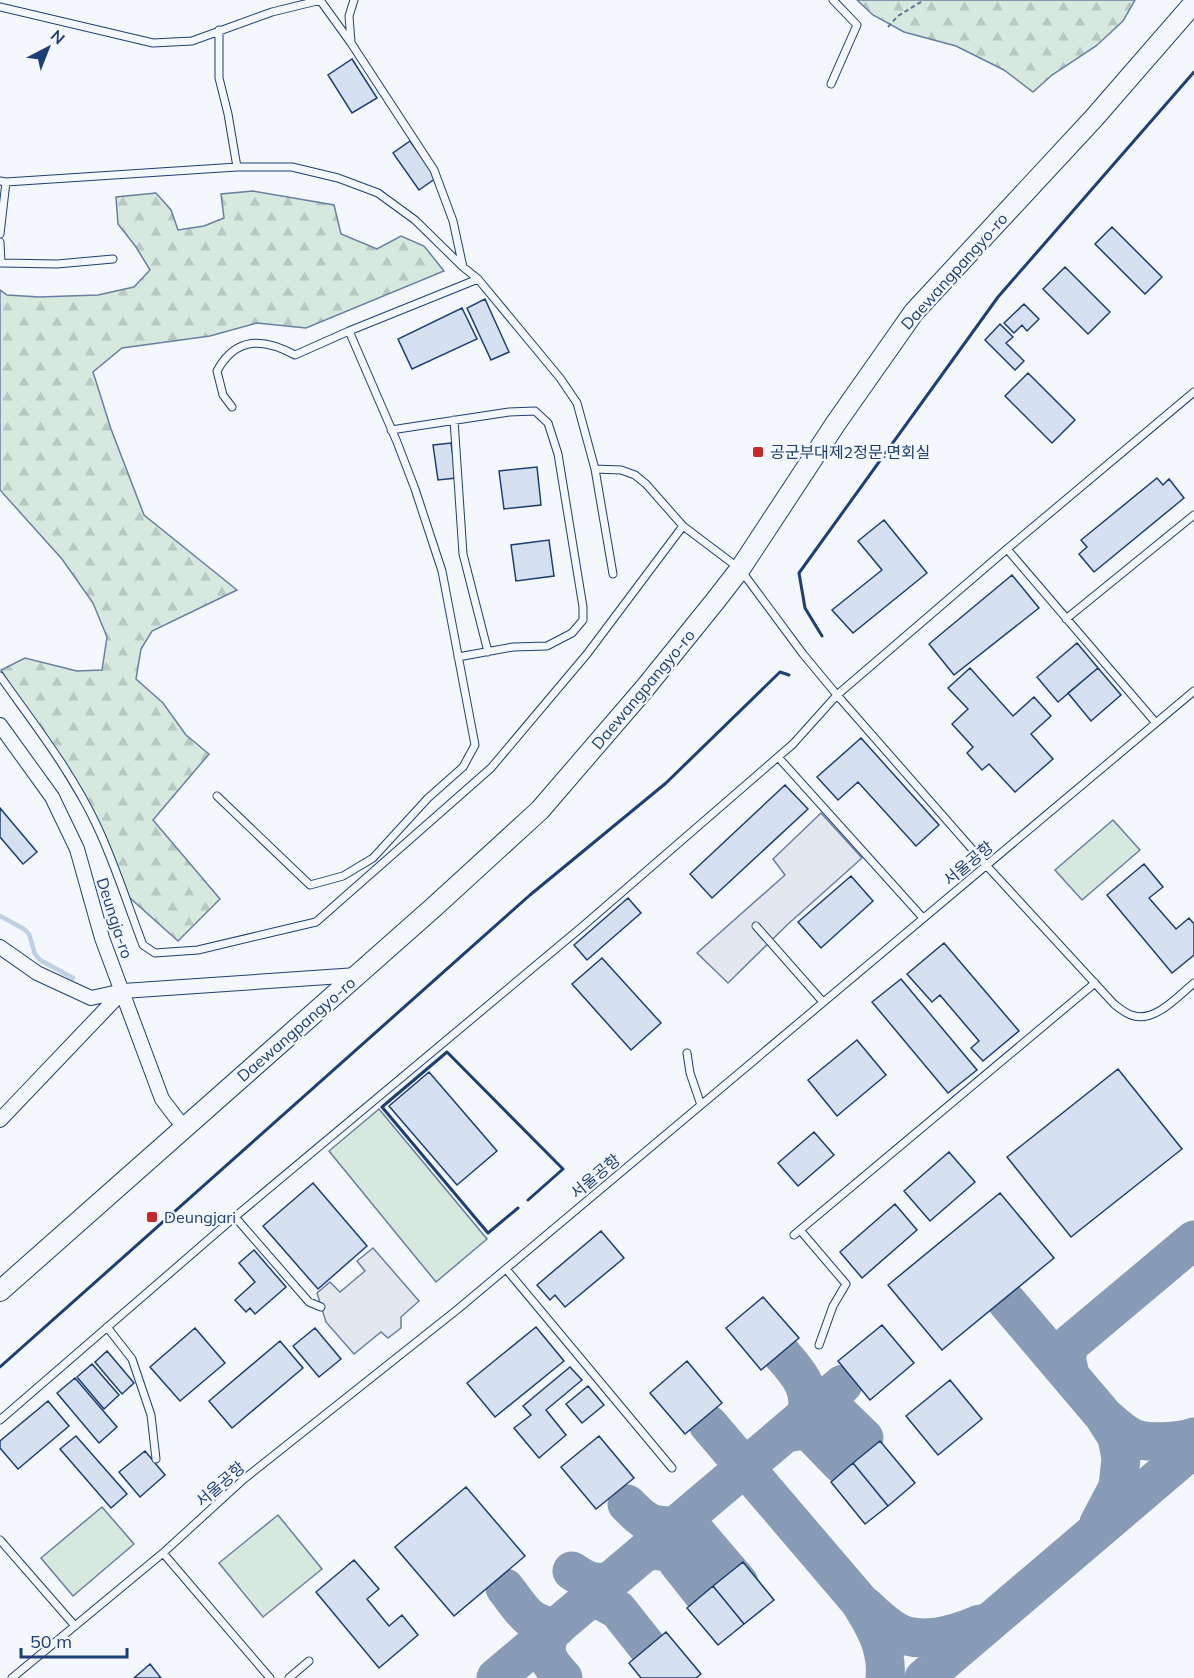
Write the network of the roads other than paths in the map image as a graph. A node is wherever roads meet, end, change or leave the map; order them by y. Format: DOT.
graph roads {
  1 [pos="320,0"];
  2 [pos="354,0"];
  3 [pos="833,0"];
  4 [pos="1194,3"];
  5 [pos="0,7"];
  6 [pos="219,30"];
  7 [pos="351,43"];
  8 [pos="831,84"];
  9 [pos="237,167"];
  10 [pos="3,182"];
  11 [pos="0,234"];
  12 [pos="0,242"];
  13 [pos="112,259"];
  14 [pos="463,267"];
  15 [pos="478,279"];
  16 [pos="349,331"];
  17 [pos="1194,393"];
  18 [pos="232,407"];
  19 [pos="454,420"];
  20 [pos="392,430"];
  21 [pos="595,469"];
  22 [pos="1194,515"];
  23 [pos="683,526"];
  24 [pos="1006,549"];
  25 [pos="740,568"];
  26 [pos="613,574"];
  27 [pos="1066,619"];
  28 [pos="488,652"];
  29 [pos="458,657"];
  30 [pos="0,676"];
  31 [pos="1194,691"];
  32 [pos="837,695"];
  33 [pos="1156,723"];
  34 [pos="0,725"];
  35 [pos="778,757"];
  36 [pos="217,796"];
  37 [pos="986,865"];
  38 [pos="923,918"];
  39 [pos="756,926"];
  40 [pos="0,947"];
  41 [pos="357,975"];
  42 [pos="1095,983"];
  43 [pos="1194,983"];
  44 [pos="123,991"];
  45 [pos="823,1002"];
  46 [pos="687,1053"];
  47 [pos="701,1104"];
  48 [pos="0,1120"];
  49 [pos="184,1128"];
  50 [pos="235,1217"];
  51 [pos="506,1269"];
  52 [pos="0,1291"];
  53 [pos="321,1307"];
  54 [pos="107,1327"];
  55 [pos="819,1345"];
  56 [pos="0,1420"];
  57 [pos="156,1459"];
  58 [pos="672,1468"];
  59 [pos="0,1540"];
  60 [pos="163,1553"];
  61 [pos="75,1626"];
  62 [pos="309,1661"];
  63 [pos="12,1678"];
  64 [pos="270,1678"];
  65 [pos="289,1678"];
  1 -- 6 [label="lane"];
  1 -- 7 [label="lane"];
  2 -- 7 [label="lane"];
  3 -- 8 [label="lane"];
  4 -- 25 [label="main road, Daewangpangyo-ro"];
  5 -- 6 [label="lane"];
  6 -- 9 [label="lane"];
  7 -- 14 [label="lane"];
  9 -- 10 [label="lane"];
  9 -- 14 [label="lane"];
  10 -- 11 [label="lane"];
  12 -- 13 [label="lane"];
  14 -- 15 [label="lane"];
  15 -- 16 [label="lane"];
  15 -- 21 [label="lane"];
  16 -- 18 [label="lane"];
  16 -- 20 [label="lane"];
  17 -- 24 [label="lane"];
  19 -- 20 [label="lane"];
  19 -- 28 [label="lane"];
  19 -- 28 [label="lane"];
  20 -- 29 [label="lane"];
  21 -- 23 [label="lane"];
  21 -- 26 [label="lane"];
  22 -- 27 [label="lane"];
  23 -- 25 [label="lane"];
  23 -- 30 [label="lane"];
  24 -- 27 [label="lane"];
  24 -- 32 [label="lane"];
  25 -- 32 [label="lane"];
  25 -- 41 [label="main road, Daewangpangyo-ro"];
  27 -- 33 [label="lane"];
  28 -- 29 [label="lane"];
  29 -- 36 [label="lane"];
  31 -- 33 [label="lane, 서울공항"];
  32 -- 35 [label="lane"];
  32 -- 37 [label="lane"];
  33 -- 37 [label="lane, 서울공항"];
  34 -- 44 [label="street, Deungja-ro"];
  35 -- 38 [label="lane"];
  35 -- 50 [label="lane"];
  37 -- 38 [label="lane, 서울공항"];
  37 -- 42 [label="lane"];
  38 -- 45 [label="lane, 서울공항"];
  39 -- 45 [label="lane"];
  40 -- 44 [label="street"];
  41 -- 44 [label="street"];
  41 -- 49 [label="main road, Daewangpangyo-ro"];
  42 -- 43 [label="lane"];
  42 -- 55 [label="lane"];
  44 -- 48 [label="street"];
  44 -- 49 [label="street, Deungja-ro"];
  45 -- 47 [label="lane, 서울공항"];
  46 -- 47 [label="lane"];
  47 -- 51 [label="lane, 서울공항"];
  49 -- 52 [label="main road, Daewangpangyo-ro"];
  50 -- 53 [label="lane"];
  50 -- 54 [label="lane"];
  51 -- 58 [label="lane"];
  51 -- 60 [label="lane, 서울공항"];
  54 -- 56 [label="lane"];
  54 -- 57 [label="lane"];
  59 -- 61 [label="lane"];
  60 -- 61 [label="lane, 서울공항"];
  60 -- 64 [label="lane"];
  61 -- 63 [label="lane, 서울공항"];
  62 -- 65 [label="lane"];
}
